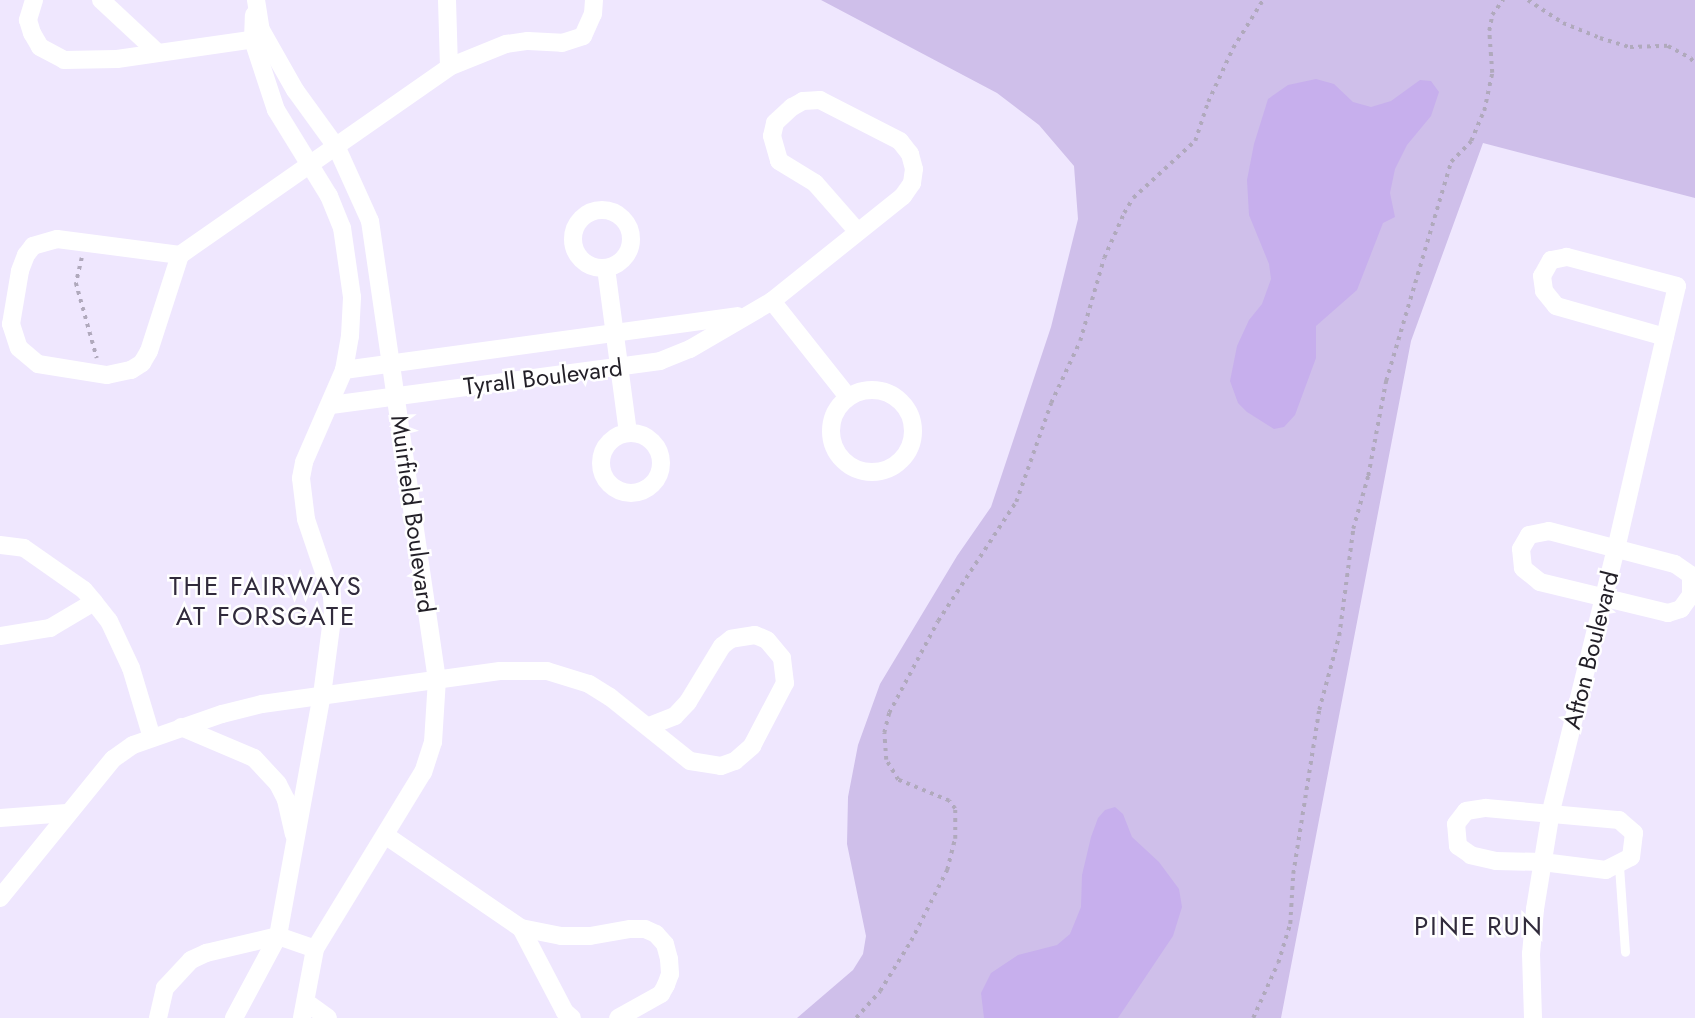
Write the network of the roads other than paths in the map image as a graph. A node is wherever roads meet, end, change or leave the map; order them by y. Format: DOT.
graph roads {
  1 [pos="34,0"];
  2 [pos="101,0"];
  3 [pos="447,0"];
  4 [pos="594,0"];
  5 [pos="256,4"];
  6 [pos="259,38"];
  7 [pos="157,52"];
  8 [pos="449,67"];
  9 [pos="337,148"];
  10 [pos="311,165"];
  11 [pos="858,232"];
  12 [pos="180,255"];
  13 [pos="606,268"];
  14 [pos="772,301"];
  15 [pos="744,315"];
  16 [pos="1665,337"];
  17 [pos="615,351"];
  18 [pos="393,364"];
  19 [pos="344,370"];
  20 [pos="396,396"];
  21 [pos="848,397"];
  22 [pos="331,405"];
  23 [pos="628,432"];
  24 [pos="0,545"];
  25 [pos="1616,549"];
  26 [pos="1604,597"];
  27 [pos="94,602"];
  28 [pos="0,636"];
  29 [pos="437,680"];
  30 [pos="322,695"];
  31 [pos="649,726"];
  32 [pos="181,727"];
  33 [pos="152,738"];
  34 [pos="1551,811"];
  35 [pos="67,813"];
  36 [pos="0,818"];
  37 [pos="385,835"];
  38 [pos="296,846"];
  39 [pos="1543,862"];
  40 [pos="1619,866"];
  41 [pos="0,898"];
  42 [pos="521,928"];
  43 [pos="278,936"];
  44 [pos="315,949"];
  45 [pos="1625,952"];
  46 [pos="304,1010"];
  47 [pos="158,1018"];
  48 [pos="234,1018"];
  49 [pos="328,1018"];
  50 [pos="572,1018"];
  51 [pos="618,1018"];
  52 [pos="1533,1018"];
  1 -- 7 [label="street"];
  2 -- 7 [label="street"];
  3 -- 8 [label="street"];
  4 -- 8 [label="street"];
  5 -- 6 [label="street, Muirfield Boulevard"];
  6 -- 7 [label="street"];
  6 -- 9 [label="street, Muirfield Boulevard"];
  6 -- 10 [label="street, Muirfield Boulevard"];
  8 -- 9 [label="street"];
  9 -- 10 [label="street"];
  9 -- 18 [label="street, Muirfield Boulevard"];
  10 -- 12 [label="street"];
  10 -- 19 [label="street, Muirfield Boulevard"];
  11 -- 11 [label="street, Tyrall Boulevard"];
  11 -- 14 [label="street, Tyrall Boulevard"];
  12 -- 12 [label="street"];
  13 -- 17 [label="street"];
  14 -- 15 [label="street, Tyrall Boulevard"];
  14 -- 21 [label="street"];
  15 -- 17 [label="street, Tyrall Boulevard"];
  15 -- 17 [label="street, Tyrall Boulevard"];
  16 -- 16 [label="street, Afton Boulevard"];
  16 -- 25 [label="street, Afton Boulevard"];
  17 -- 18 [label="street, Tyrall Boulevard"];
  17 -- 20 [label="street, Tyrall Boulevard"];
  17 -- 23 [label="street"];
  18 -- 19 [label="street, Tyrall Boulevard"];
  18 -- 20 [label="street, Muirfield Boulevard"];
  19 -- 22 [label="street, Muirfield Boulevard"];
  20 -- 22 [label="street, Tyrall Boulevard"];
  20 -- 29 [label="street, Muirfield Boulevard"];
  21 -- 21 [label="street"];
  22 -- 30 [label="street, Muirfield Boulevard"];
  24 -- 27 [label="street"];
  25 -- 26 [label="street, Afton Boulevard"];
  25 -- 26 [label="street"];
  25 -- 26 [label="street"];
  26 -- 34 [label="street, Afton Boulevard"];
  27 -- 28 [label="street"];
  27 -- 33 [label="street"];
  29 -- 30 [label="street"];
  29 -- 31 [label="street"];
  29 -- 37 [label="street, Muirfield Boulevard"];
  30 -- 32 [label="street"];
  30 -- 38 [label="street, Muirfield Boulevard"];
  31 -- 31 [label="street"];
  32 -- 33 [label="street"];
  32 -- 38 [label="street"];
  33 -- 35 [label="street"];
  34 -- 39 [label="street, Afton Boulevard"];
  34 -- 39 [label="street"];
  34 -- 40 [label="street"];
  35 -- 36 [label="street"];
  35 -- 41 [label="street"];
  37 -- 42 [label="street"];
  37 -- 44 [label="street, Muirfield Boulevard"];
  38 -- 43 [label="street, Muirfield Boulevard"];
  39 -- 40 [label="street"];
  39 -- 52 [label="street, Afton Boulevard"];
  40 -- 45 [label="lane"];
  42 -- 50 [label="street"];
  42 -- 51 [label="street"];
  43 -- 44 [label="street"];
  43 -- 47 [label="street"];
  43 -- 48 [label="street, Muirfield Boulevard"];
  44 -- 46 [label="street, Muirfield Boulevard"];
  46 -- 49 [label="street"];
}
